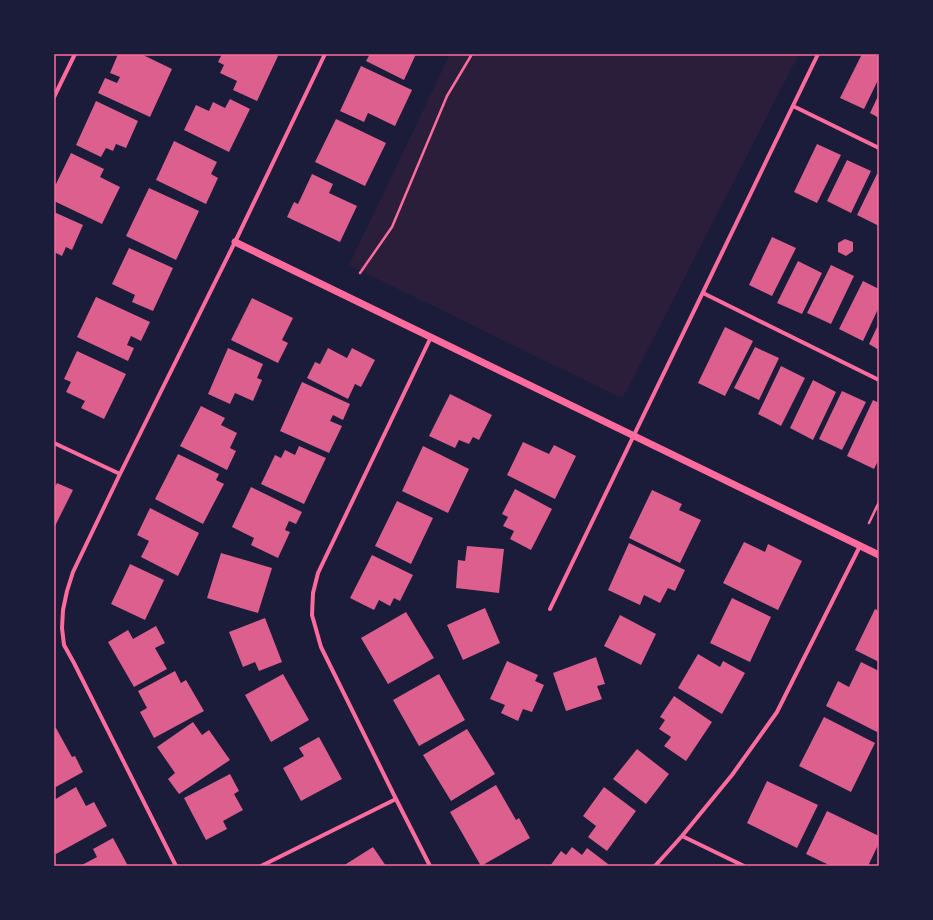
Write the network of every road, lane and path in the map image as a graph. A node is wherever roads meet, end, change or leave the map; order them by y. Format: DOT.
graph roads {
  1 [pos="75,54"];
  2 [pos="325,54"];
  3 [pos="472,54"];
  4 [pos="818,54"];
  5 [pos="54,97"];
  6 [pos="793,106"];
  7 [pos="879,148"];
  8 [pos="235,242"];
  9 [pos="360,273"];
  10 [pos="702,293"];
  11 [pos="431,337"];
  12 [pos="879,380"];
  13 [pos="634,436"];
  14 [pos="54,443"];
  15 [pos="120,474"];
  16 [pos="879,502"];
  17 [pos="869,523"];
  18 [pos="860,546"];
  19 [pos="879,555"];
  20 [pos="550,609"];
  21 [pos="396,799"];
  22 [pos="682,836"];
  23 [pos="176,866"];
  24 [pos="261,866"];
  25 [pos="430,866"];
  26 [pos="655,866"];
  27 [pos="744,866"];
  1 -- 5 [label="street"];
  2 -- 8 [label="street"];
  3 -- 9 [label="path"];
  4 -- 6 [label="street"];
  6 -- 7 [label="street"];
  6 -- 10 [label="street"];
  8 -- 11 [label="street"];
  8 -- 15 [label="street"];
  10 -- 12 [label="street"];
  10 -- 13 [label="street"];
  11 -- 13 [label="street"];
  11 -- 21 [label="street"];
  13 -- 18 [label="street"];
  13 -- 20 [label="street"];
  14 -- 15 [label="street"];
  15 -- 23 [label="street"];
  16 -- 17 [label="path"];
  18 -- 19 [label="street"];
  18 -- 22 [label="street"];
  21 -- 24 [label="street"];
  21 -- 25 [label="street"];
  22 -- 26 [label="street"];
  22 -- 27 [label="street"];
}
